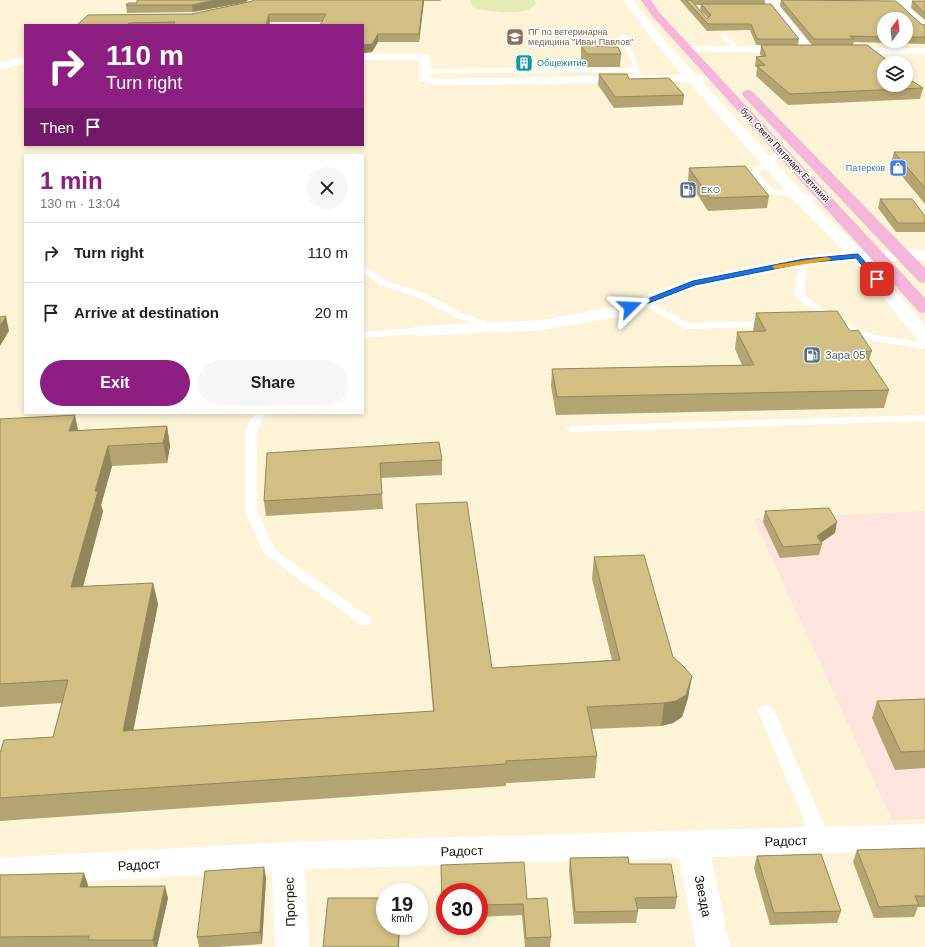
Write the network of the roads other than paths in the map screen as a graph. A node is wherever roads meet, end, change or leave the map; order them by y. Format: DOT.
graph roads {
  1 [pos="628,0"];
  2 [pos="646,0"];
  3 [pos="822,1"];
  4 [pos="896,1"];
  5 [pos="860,2"];
  6 [pos="925,3"];
  7 [pos="770,4"];
  8 [pos="925,27"];
  9 [pos="723,35"];
  10 [pos="623,36"];
  11 [pos="696,46"];
  12 [pos="738,50"];
  13 [pos="832,50"];
  14 [pos="925,51"];
  15 [pos="364,57"];
  16 [pos="24,60"];
  17 [pos="716,61"];
  18 [pos="0,66"];
  19 [pos="639,75"];
  20 [pos="714,78"];
  21 [pos="693,79"];
  22 [pos="738,84"];
  23 [pos="782,153"];
  24 [pos="768,162"];
  25 [pos="797,195"];
  26 [pos="826,200"];
  27 [pos="925,255"];
  28 [pos="858,256"];
  29 [pos="876,256"];
  30 [pos="904,256"];
  31 [pos="804,261"];
  32 [pos="364,269"];
  33 [pos="925,278"];
  34 [pos="644,302"];
  35 [pos="925,308"];
  36 [pos="822,323"];
  37 [pos="838,323"];
  38 [pos="782,324"];
  39 [pos="493,327"];
  40 [pos="421,331"];
  41 [pos="364,335"];
  42 [pos="925,338"];
  43 [pos="925,346"];
  44 [pos="260,414"];
  45 [pos="925,418"];
  46 [pos="572,429"];
  47 [pos="365,621"];
  48 [pos="766,711"];
  49 [pos="925,837"];
  50 [pos="821,839"];
  51 [pos="693,845"];
  52 [pos="288,856"];
  53 [pos="0,872"];
  54 [pos="292,947"];
  55 [pos="713,947"];
  1 -- 21 [label="street"];
  2 -- 11 [label="main road, бул. Свети Патриарх Евтимий"];
  3 -- 7 [label="street"];
  4 -- 5 [label="street"];
  4 -- 6 [label="street"];
  4 -- 8 [label="street"];
  7 -- 12 [label="street"];
  9 -- 12 [label="lane"];
  10 -- 19 [label="lane"];
  11 -- 12 [label="street"];
  11 -- 17 [label="main road, бул. Свети Патриарх Евтимий"];
  11 -- 20 [label="main road, бул. Свети Патриарх Евтимий"];
  13 -- 14 [label="street"];
  15 -- 19 [label="street"];
  16 -- 18 [label="street"];
  19 -- 21 [label="street"];
  20 -- 21 [label="street"];
  20 -- 23 [label="main road, бул. Свети Патриарх Евтимий"];
  21 -- 24 [label="street"];
  22 -- 30 [label="main road, бул. Свети Патриарх Евтимий"];
  23 -- 24 [label="lane"];
  23 -- 26 [label="main road, бул. Свети Патриарх Евтимий"];
  24 -- 25 [label="street"];
  24 -- 25 [label="lane"];
  25 -- 26 [label="lane"];
  25 -- 28 [label="street"];
  26 -- 29 [label="main road, бул. Свети Патриарх Евтимий"];
  27 -- 30 [label="street"];
  28 -- 29 [label="street"];
  28 -- 31 [label="street"];
  28 -- 42 [label="street"];
  29 -- 30 [label="street"];
  29 -- 35 [label="main road, бул. Свети Патриарх Евтимий"];
  30 -- 33 [label="main road, бул. Свети Патриарх Евтимий"];
  31 -- 34 [label="street"];
  31 -- 37 [label="lane"];
  32 -- 39 [label="lane"];
  34 -- 38 [label="lane"];
  34 -- 39 [label="street"];
  36 -- 37 [label="lane"];
  37 -- 43 [label="lane"];
  39 -- 40 [label="street"];
  40 -- 41 [label="lane"];
  44 -- 47 [label="lane"];
  45 -- 46 [label="lane"];
  48 -- 50 [label="lane"];
  49 -- 50 [label="street, Радост"];
  50 -- 51 [label="street, Радост"];
  51 -- 52 [label="street, Радост"];
  51 -- 55 [label="street, Звезда"];
  52 -- 53 [label="street, Радост"];
  52 -- 54 [label="street, Прогрес"];
}
